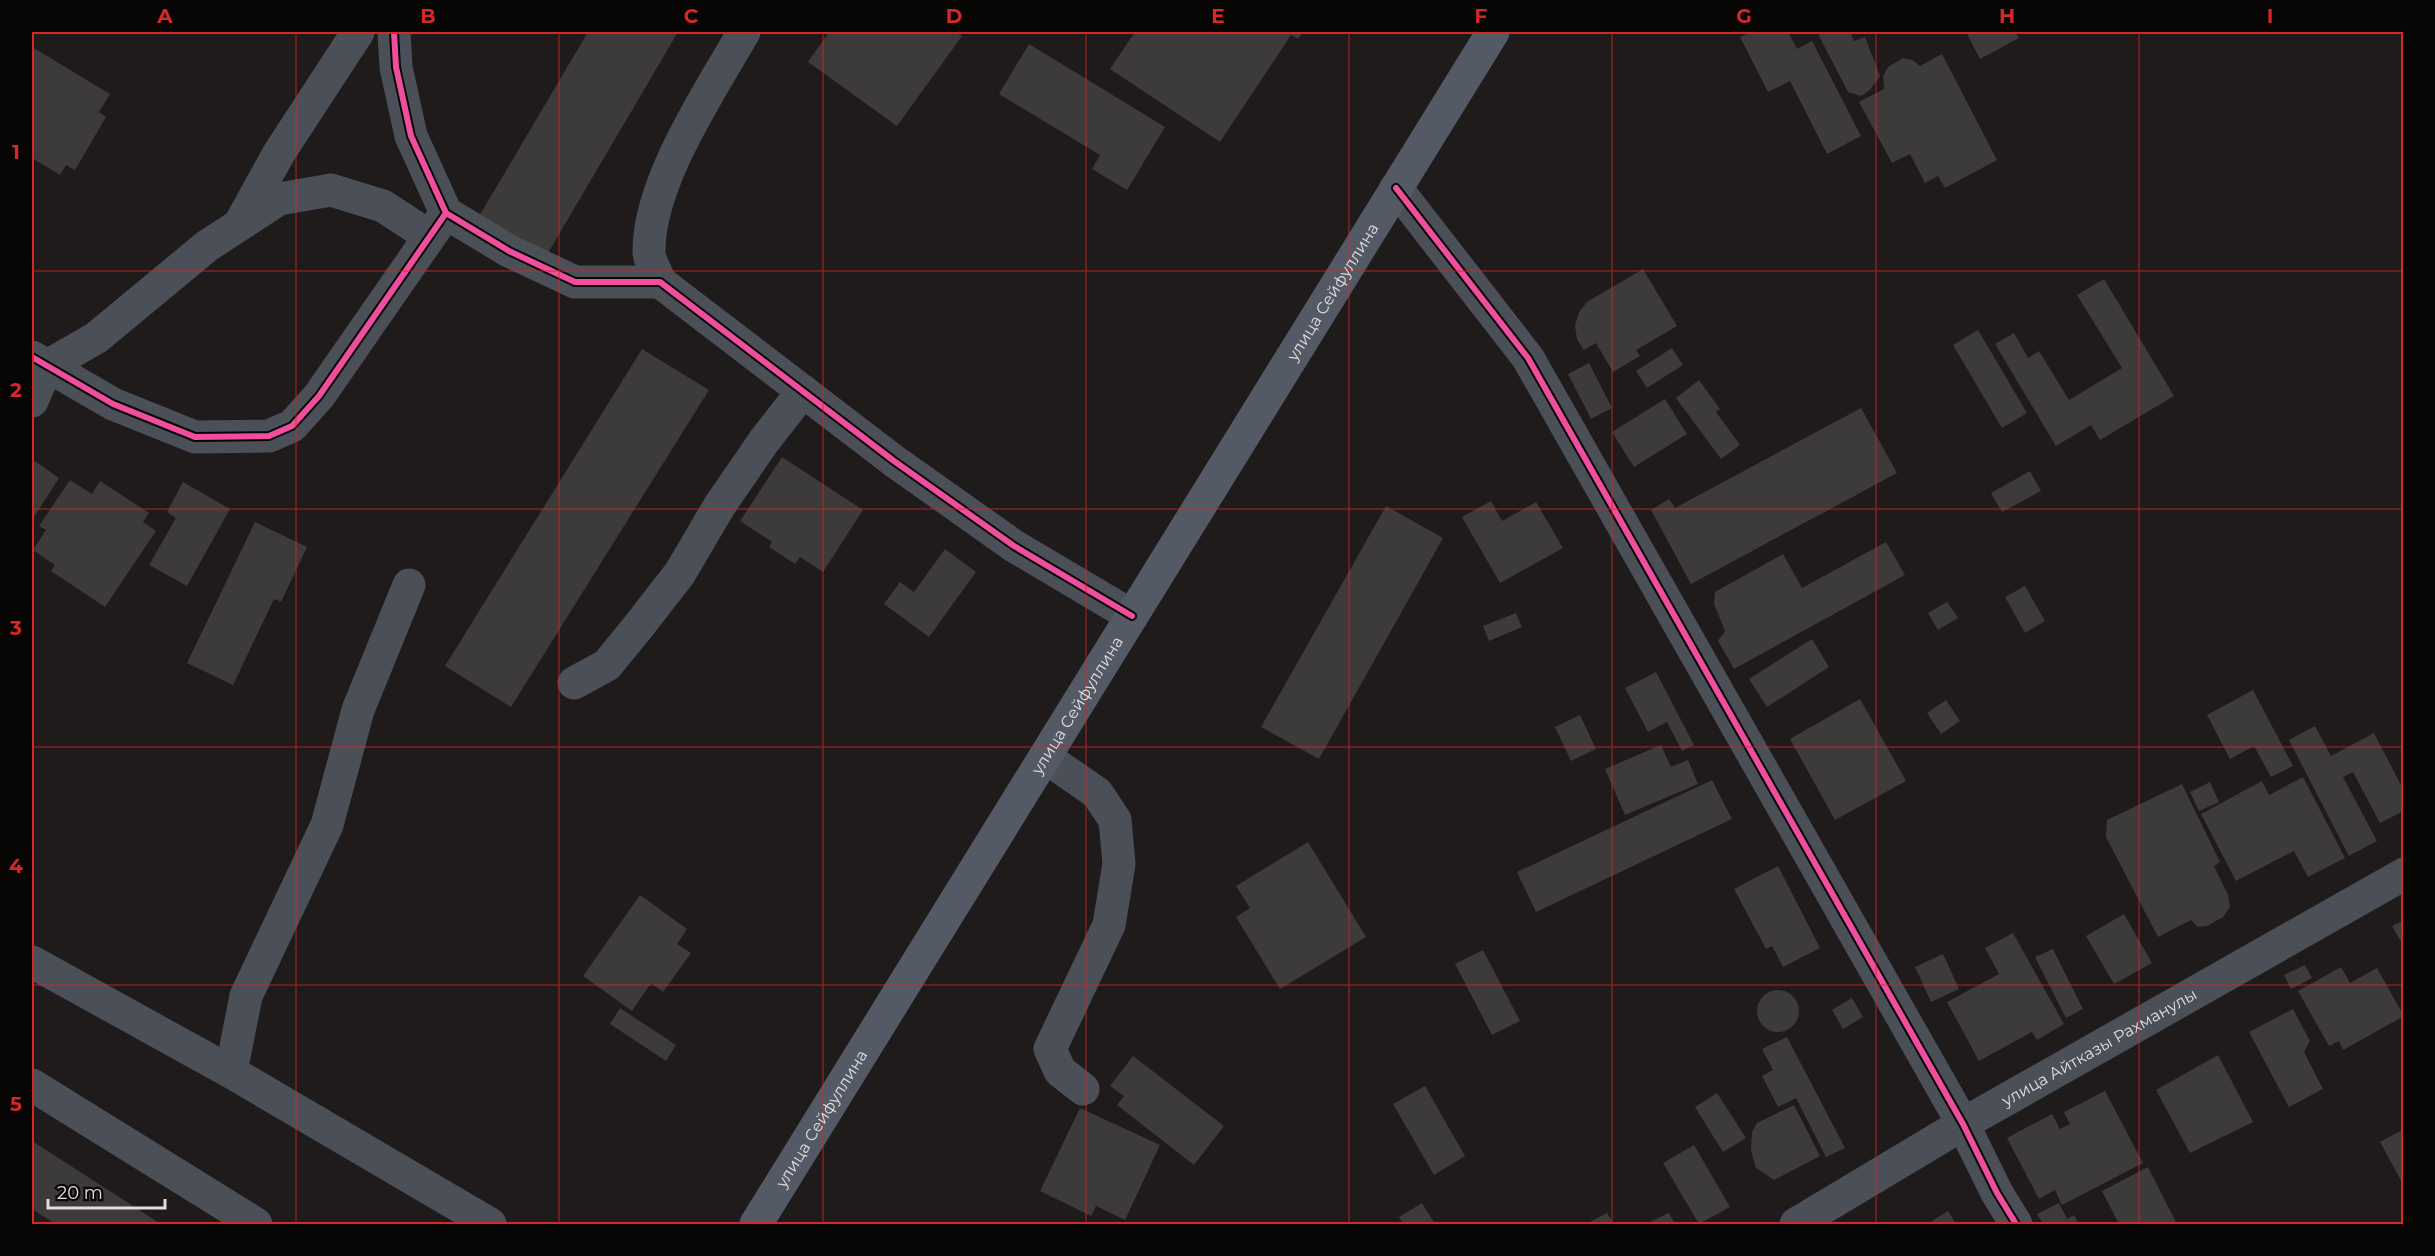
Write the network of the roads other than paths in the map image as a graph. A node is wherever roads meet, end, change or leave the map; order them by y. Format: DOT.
graph roads {
  1 [pos="358,32"];
  2 [pos="394,32"];
  3 [pos="744,32"];
  4 [pos="1493,32"];
  5 [pos="1396,188"];
  6 [pos="240,225"];
  7 [pos="437,225"];
  8 [pos="660,282"];
  9 [pos="39,361"];
  10 [pos="803,391"];
  11 [pos="32,401"];
  12 [pos="409,585"];
  13 [pos="1132,616"];
  14 [pos="574,683"];
  15 [pos="1045,757"];
  16 [pos="2403,874"];
  17 [pos="32,962"];
  18 [pos="231,1072"];
  19 [pos="32,1085"];
  20 [pos="1083,1089"];
  21 [pos="1963,1124"];
  22 [pos="256,1224"];
  23 [pos="490,1224"];
  24 [pos="756,1224"];
  25 [pos="1796,1224"];
  26 [pos="2016,1224"];
  1 -- 6 [label="street"];
  2 -- 7 [label="street"];
  3 -- 8 [label="street"];
  4 -- 5 [label="main road, улица Сейфуллина"];
  5 -- 13 [label="main road, улица Сейфуллина"];
  5 -- 21 [label="street"];
  6 -- 7 [label="street"];
  6 -- 9 [label="street"];
  7 -- 8 [label="street"];
  7 -- 9 [label="street"];
  8 -- 10 [label="street"];
  9 -- 11 [label="street"];
  10 -- 13 [label="street"];
  10 -- 14 [label="street"];
  12 -- 18 [label="street"];
  13 -- 15 [label="main road, улица Сейфуллина"];
  15 -- 20 [label="street"];
  15 -- 24 [label="main road, улица Сейфуллина"];
  16 -- 21 [label="street, улица Айтказы Рахманулы"];
  17 -- 18 [label="street"];
  18 -- 23 [label="street"];
  19 -- 22 [label="street"];
  21 -- 25 [label="street, улица Айтказы Рахманулы"];
  21 -- 26 [label="street"];
}
